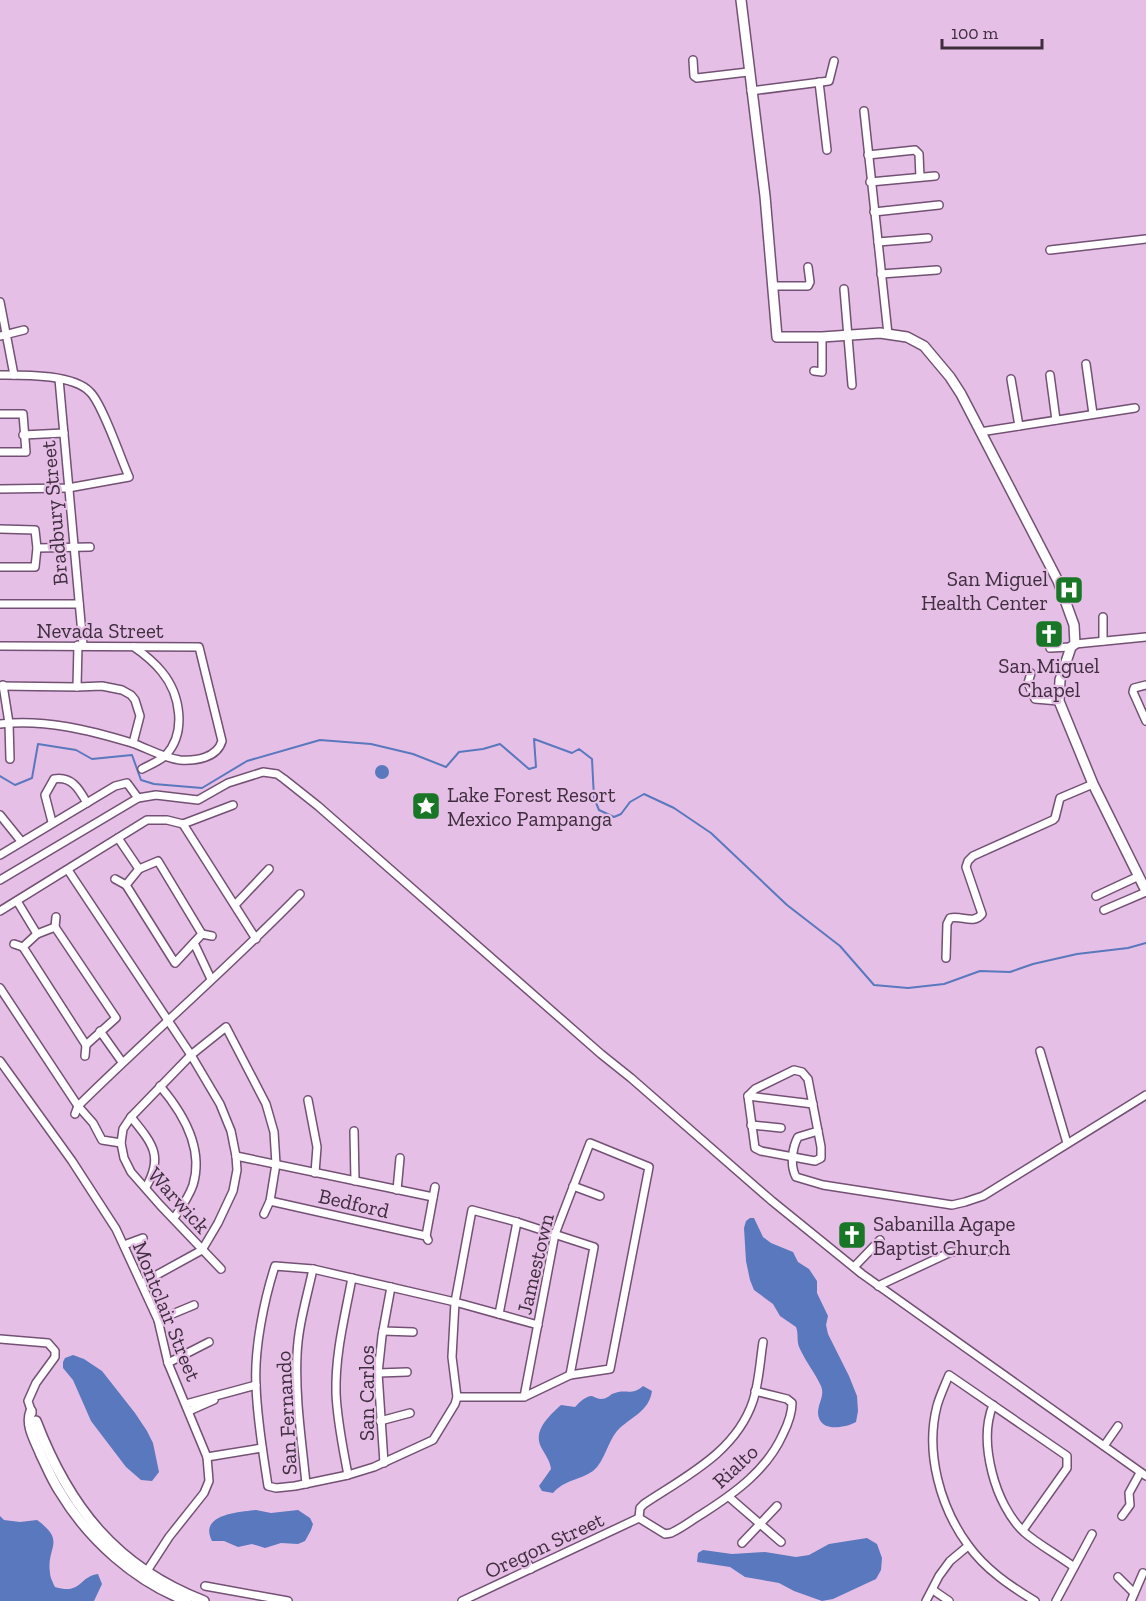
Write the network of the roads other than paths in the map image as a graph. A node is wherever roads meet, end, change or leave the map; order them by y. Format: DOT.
graph roads {
  1 [pos="741,0"];
  2 [pos="693,60"];
  3 [pos="834,61"];
  4 [pos="748,72"];
  5 [pos="819,82"];
  6 [pos="751,91"];
  7 [pos="864,111"];
  8 [pos="827,150"];
  9 [pos="868,155"];
  10 [pos="935,176"];
  11 [pos="920,177"];
  12 [pos="870,183"];
  13 [pos="939,205"];
  14 [pos="874,212"];
  15 [pos="928,238"];
  16 [pos="1146,238"];
  17 [pos="878,242"];
  18 [pos="1050,250"];
  19 [pos="808,267"];
  20 [pos="937,270"];
  21 [pos="881,274"];
  22 [pos="773,286"];
  23 [pos="844,289"];
  24 [pos="0,302"];
  25 [pos="24,330"];
  26 [pos="848,334"];
  27 [pos="888,334"];
  28 [pos="3,336"];
  29 [pos="822,337"];
  30 [pos="1086,364"];
  31 [pos="814,371"];
  32 [pos="0,375"];
  33 [pos="14,375"];
  34 [pos="1050,375"];
  35 [pos="59,379"];
  36 [pos="1011,379"];
  37 [pos="852,385"];
  38 [pos="1135,408"];
  39 [pos="0,414"];
  40 [pos="1093,414"];
  41 [pos="1056,420"];
  42 [pos="1019,426"];
  43 [pos="980,432"];
  44 [pos="64,433"];
  45 [pos="23,435"];
  46 [pos="0,452"];
  47 [pos="68,488"];
  48 [pos="0,489"];
  49 [pos="0,529"];
  50 [pos="37,548"];
  51 [pos="75,548"];
  52 [pos="90,548"];
  53 [pos="0,567"];
  54 [pos="0,604"];
  55 [pos="79,604"];
  56 [pos="1103,618"];
  57 [pos="1146,638"];
  58 [pos="1103,641"];
  59 [pos="81,645"];
  60 [pos="1073,645"];
  61 [pos="0,646"];
  62 [pos="133,646"];
  63 [pos="1050,648"];
  64 [pos="1031,673"];
  65 [pos="1146,685"];
  66 [pos="2,686"];
  67 [pos="77,687"];
  68 [pos="1059,701"];
  69 [pos="1146,722"];
  70 [pos="9,723"];
  71 [pos="0,724"];
  72 [pos="133,743"];
  73 [pos="165,756"];
  74 [pos="10,759"];
  75 [pos="142,769"];
  76 [pos="1093,784"];
  77 [pos="138,798"];
  78 [pos="198,800"];
  79 [pos="87,803"];
  80 [pos="233,805"];
  81 [pos="0,815"];
  82 [pos="198,816"];
  83 [pos="52,822"];
  84 [pos="183,824"];
  85 [pos="118,838"];
  86 [pos="21,841"];
  87 [pos="159,853"];
  88 [pos="0,855"];
  89 [pos="158,861"];
  90 [pos="269,868"];
  91 [pos="138,869"];
  92 [pos="68,870"];
  93 [pos="1139,876"];
  94 [pos="116,879"];
  95 [pos="0,880"];
  96 [pos="126,885"];
  97 [pos="1146,892"];
  98 [pos="300,894"];
  99 [pos="1096,896"];
  100 [pos="17,901"];
  101 [pos="235,905"];
  102 [pos="1104,910"];
  103 [pos="0,911"];
  104 [pos="56,917"];
  105 [pos="55,927"];
  106 [pos="37,934"];
  107 [pos="202,934"];
  108 [pos="212,936"];
  109 [pos="256,939"];
  110 [pos="194,943"];
  111 [pos="14,944"];
  112 [pos="22,947"];
  113 [pos="946,958"];
  114 [pos="211,979"];
  115 [pos="0,988"];
  116 [pos="168,1021"];
  117 [pos="100,1031"];
  118 [pos="86,1045"];
  119 [pos="1040,1051"];
  120 [pos="191,1055"];
  121 [pos="85,1056"];
  122 [pos="122,1062"];
  123 [pos="1,1063"];
  124 [pos="160,1086"];
  125 [pos="1146,1095"];
  126 [pos="748,1096"];
  127 [pos="308,1100"];
  128 [pos="813,1104"];
  129 [pos="77,1110"];
  130 [pos="131,1117"];
  131 [pos="751,1125"];
  132 [pos="781,1128"];
  133 [pos="354,1131"];
  134 [pos="818,1131"];
  135 [pos="1067,1143"];
  136 [pos="121,1145"];
  137 [pos="236,1156"];
  138 [pos="793,1157"];
  139 [pos="400,1158"];
  140 [pos="276,1164"];
  141 [pos="315,1173"];
  142 [pos="355,1181"];
  143 [pos="573,1186"];
  144 [pos="146,1187"];
  145 [pos="435,1187"];
  146 [pos="397,1190"];
  147 [pos="600,1196"];
  148 [pos="433,1197"];
  149 [pos="270,1201"];
  150 [pos="264,1214"];
  151 [pos="174,1218"];
  152 [pos="517,1222"];
  153 [pos="555,1234"];
  154 [pos="143,1238"];
  155 [pos="880,1240"];
  156 [pos="124,1245"];
  157 [pos="202,1251"];
  158 [pos="1000,1251"];
  159 [pos="854,1267"];
  160 [pos="221,1269"];
  161 [pos="313,1269"];
  162 [pos="352,1278"];
  163 [pos="142,1283"];
  164 [pos="878,1286"];
  165 [pos="391,1287"];
  166 [pos="455,1302"];
  167 [pos="194,1305"];
  168 [pos="499,1314"];
  169 [pos="158,1320"];
  170 [pos="537,1325"];
  171 [pos="383,1331"];
  172 [pos="413,1332"];
  173 [pos="0,1339"];
  174 [pos="209,1342"];
  175 [pos="763,1342"];
  176 [pos="168,1363"];
  177 [pos="407,1372"];
  178 [pos="378,1373"];
  179 [pos="570,1375"];
  180 [pos="256,1387"];
  181 [pos="755,1391"];
  182 [pos="524,1396"];
  183 [pos="457,1397"];
  184 [pos="993,1405"];
  185 [pos="187,1407"];
  186 [pos="31,1412"];
  187 [pos="410,1413"];
  188 [pos="380,1420"];
  189 [pos="36,1421"];
  190 [pos="1118,1426"];
  191 [pos="1104,1446"];
  192 [pos="262,1448"];
  193 [pos="207,1457"];
  194 [pos="384,1463"];
  195 [pos="1143,1474"];
  196 [pos="348,1475"];
  197 [pos="306,1484"];
  198 [pos="729,1497"];
  199 [pos="777,1506"];
  200 [pos="1122,1516"];
  201 [pos="639,1518"];
  202 [pos="760,1524"];
  203 [pos="1023,1530"];
  204 [pos="1092,1534"];
  205 [pos="781,1542"];
  206 [pos="742,1543"];
  207 [pos="968,1546"];
  208 [pos="524,1557"];
  209 [pos="1074,1567"];
  210 [pos="531,1569"];
  211 [pos="1143,1573"];
  212 [pos="144,1574"];
  213 [pos="1118,1577"];
  214 [pos="205,1586"];
  215 [pos="933,1590"];
  216 [pos="1134,1593"];
  217 [pos="188,1601"];
  218 [pos="204,1601"];
  219 [pos="288,1601"];
  220 [pos="462,1601"];
  221 [pos="926,1601"];
  222 [pos="949,1601"];
  223 [pos="1035,1601"];
  224 [pos="1056,1601"];
  225 [pos="1131,1601"];
  1 -- 4 [label="street"];
  2 -- 4 [label="street"];
  3 -- 5 [label="street"];
  4 -- 6 [label="street"];
  5 -- 6 [label="street"];
  5 -- 8 [label="street"];
  6 -- 22 [label="street"];
  7 -- 9 [label="street"];
  9 -- 11 [label="street"];
  9 -- 12 [label="street"];
  10 -- 11 [label="street"];
  11 -- 12 [label="street"];
  12 -- 14 [label="street"];
  13 -- 14 [label="street"];
  14 -- 17 [label="street"];
  15 -- 17 [label="street"];
  16 -- 18 [label="street"];
  17 -- 21 [label="street"];
  19 -- 22 [label="street"];
  20 -- 21 [label="street"];
  21 -- 27 [label="street"];
  22 -- 29 [label="street"];
  23 -- 26 [label="street"];
  24 -- 28 [label="street"];
  25 -- 28 [label="street"];
  26 -- 27 [label="street"];
  26 -- 29 [label="street"];
  26 -- 37 [label="street"];
  27 -- 43 [label="street"];
  28 -- 33 [label="street"];
  29 -- 31 [label="street"];
  30 -- 40 [label="street"];
  32 -- 33 [label="street"];
  33 -- 35 [label="street"];
  34 -- 41 [label="street"];
  35 -- 44 [label="street, Bradbury Street"];
  35 -- 47 [label="street"];
  36 -- 42 [label="street"];
  38 -- 40 [label="street"];
  39 -- 45 [label="street"];
  40 -- 41 [label="street"];
  41 -- 42 [label="street"];
  42 -- 43 [label="street"];
  43 -- 60 [label="street"];
  44 -- 45 [label="street"];
  44 -- 47 [label="street, Bradbury Street"];
  45 -- 46 [label="street"];
  47 -- 48 [label="street"];
  47 -- 51 [label="street, Bradbury Street"];
  49 -- 50 [label="street"];
  50 -- 51 [label="street"];
  50 -- 53 [label="street"];
  51 -- 52 [label="street"];
  51 -- 55 [label="street, Bradbury Street"];
  54 -- 55 [label="street"];
  55 -- 59 [label="street, Bradbury Street"];
  56 -- 58 [label="street"];
  57 -- 58 [label="street"];
  58 -- 60 [label="street"];
  59 -- 61 [label="street, Nevada Street"];
  59 -- 62 [label="street, Nevada Street"];
  59 -- 67 [label="street, Bradbury Street"];
  60 -- 63 [label="street"];
  60 -- 68 [label="street"];
  62 -- 73 [label="street"];
  62 -- 73 [label="street, Nevada Street"];
  64 -- 68 [label="street"];
  65 -- 69 [label="street"];
  66 -- 67 [label="street"];
  66 -- 70 [label="street"];
  67 -- 72 [label="street"];
  68 -- 76 [label="street"];
  70 -- 71 [label="street"];
  70 -- 72 [label="street"];
  70 -- 74 [label="street"];
  72 -- 73 [label="street"];
  73 -- 75 [label="street"];
  76 -- 93 [label="street"];
  76 -- 113 [label="street"];
  77 -- 78 [label="street"];
  77 -- 79 [label="street"];
  77 -- 95 [label="street"];
  78 -- 82 [label="street"];
  78 -- 159 [label="street"];
  79 -- 83 [label="street"];
  79 -- 83 [label="street"];
  80 -- 82 [label="street"];
  81 -- 86 [label="street"];
  82 -- 84 [label="street"];
  83 -- 86 [label="street"];
  84 -- 85 [label="street"];
  84 -- 101 [label="street"];
  85 -- 91 [label="street"];
  85 -- 92 [label="street"];
  86 -- 88 [label="street"];
  87 -- 89 [label="street"];
  89 -- 91 [label="street"];
  89 -- 107 [label="street"];
  90 -- 101 [label="street"];
  91 -- 96 [label="street"];
  92 -- 100 [label="street"];
  92 -- 116 [label="street"];
  93 -- 97 [label="street"];
  93 -- 99 [label="street"];
  94 -- 96 [label="street"];
  96 -- 110 [label="street"];
  97 -- 102 [label="street"];
  98 -- 109 [label="street"];
  100 -- 103 [label="street"];
  100 -- 106 [label="street"];
  101 -- 109 [label="street"];
  104 -- 105 [label="street"];
  105 -- 106 [label="street"];
  105 -- 117 [label="street"];
  106 -- 112 [label="street"];
  107 -- 108 [label="street"];
  107 -- 110 [label="street"];
  109 -- 114 [label="street"];
  110 -- 114 [label="street"];
  111 -- 112 [label="street"];
  112 -- 118 [label="street"];
  114 -- 116 [label="street"];
  115 -- 129 [label="street"];
  116 -- 120 [label="street"];
  116 -- 122 [label="street"];
  117 -- 118 [label="street"];
  117 -- 122 [label="street"];
  118 -- 121 [label="street"];
  119 -- 135 [label="street"];
  120 -- 124 [label="street"];
  120 -- 137 [label="street"];
  120 -- 140 [label="street"];
  122 -- 129 [label="street"];
  123 -- 156 [label="street, Montclair Street"];
  124 -- 130 [label="street"];
  124 -- 151 [label="street"];
  125 -- 135 [label="street"];
  126 -- 128 [label="street"];
  126 -- 128 [label="street"];
  126 -- 131 [label="street"];
  127 -- 141 [label="street"];
  128 -- 134 [label="street"];
  129 -- 136 [label="street"];
  130 -- 136 [label="street"];
  130 -- 144 [label="street"];
  131 -- 132 [label="street"];
  131 -- 138 [label="street"];
  133 -- 142 [label="street"];
  134 -- 138 [label="street"];
  134 -- 138 [label="street"];
  135 -- 138 [label="street"];
  136 -- 144 [label="street, Warwick"];
  137 -- 140 [label="street"];
  137 -- 157 [label="street"];
  139 -- 146 [label="street"];
  140 -- 141 [label="street"];
  140 -- 149 [label="street"];
  141 -- 142 [label="street"];
  142 -- 146 [label="street"];
  143 -- 147 [label="street"];
  143 -- 153 [label="street, Jamestown"];
  143 -- 179 [label="street, Jamestown"];
  144 -- 151 [label="street, Warwick"];
  145 -- 148 [label="street"];
  146 -- 148 [label="street"];
  148 -- 149 [label="street, Bedford"];
  149 -- 150 [label="street"];
  151 -- 157 [label="street, Warwick"];
  152 -- 153 [label="street"];
  152 -- 166 [label="street"];
  152 -- 168 [label="street"];
  153 -- 170 [label="street, Jamestown"];
  153 -- 179 [label="street"];
  154 -- 156 [label="street"];
  155 -- 159 [label="street"];
  156 -- 163 [label="street, Montclair Street"];
  157 -- 160 [label="street, Warwick"];
  157 -- 163 [label="street"];
  158 -- 164 [label="street"];
  159 -- 164 [label="street"];
  161 -- 162 [label="street"];
  161 -- 180 [label="street"];
  161 -- 197 [label="street, San Fernando"];
  162 -- 165 [label="street"];
  162 -- 196 [label="street"];
  163 -- 169 [label="street, Montclair Street"];
  164 -- 191 [label="street"];
  165 -- 166 [label="street"];
  165 -- 171 [label="street, San Carlos"];
  166 -- 168 [label="street"];
  166 -- 183 [label="street"];
  167 -- 169 [label="street"];
  168 -- 170 [label="street"];
  169 -- 176 [label="street, Montclair Street"];
  170 -- 182 [label="street, Jamestown"];
  171 -- 172 [label="street"];
  171 -- 178 [label="street, San Carlos"];
  173 -- 186 [label="street"];
  174 -- 176 [label="street"];
  175 -- 181 [label="street"];
  176 -- 185 [label="street, Montclair Street"];
  177 -- 178 [label="street"];
  178 -- 188 [label="street, San Carlos"];
  179 -- 182 [label="street"];
  180 -- 185 [label="street"];
  180 -- 192 [label="street"];
  181 -- 198 [label="street, Rialto"];
  181 -- 201 [label="street"];
  182 -- 183 [label="street"];
  183 -- 194 [label="street"];
  184 -- 203 [label="street"];
  184 -- 203 [label="street"];
  184 -- 207 [label="street"];
  185 -- 193 [label="street, Montclair Street"];
  186 -- 189 [label="street"];
  186 -- 212 [label="street"];
  187 -- 188 [label="street"];
  188 -- 194 [label="street, San Carlos"];
  189 -- 212 [label="street"];
  190 -- 191 [label="street"];
  191 -- 195 [label="street"];
  192 -- 193 [label="street"];
  192 -- 197 [label="street"];
  193 -- 212 [label="street, Montclair Street"];
  194 -- 196 [label="street"];
  195 -- 200 [label="street"];
  196 -- 197 [label="street"];
  198 -- 201 [label="street, Rialto"];
  198 -- 202 [label="street"];
  199 -- 202 [label="street"];
  201 -- 210 [label="street, Oregon Street"];
  202 -- 205 [label="street"];
  202 -- 206 [label="street"];
  203 -- 209 [label="street"];
  204 -- 209 [label="street"];
  207 -- 215 [label="street"];
  207 -- 223 [label="street"];
  208 -- 210 [label="street"];
  209 -- 224 [label="street"];
  210 -- 220 [label="street, Oregon Street"];
  211 -- 216 [label="street"];
  212 -- 217 [label="street"];
  212 -- 218 [label="street"];
  213 -- 216 [label="street"];
  214 -- 219 [label="street"];
  215 -- 221 [label="street"];
  215 -- 222 [label="street"];
  216 -- 225 [label="street"];
}
